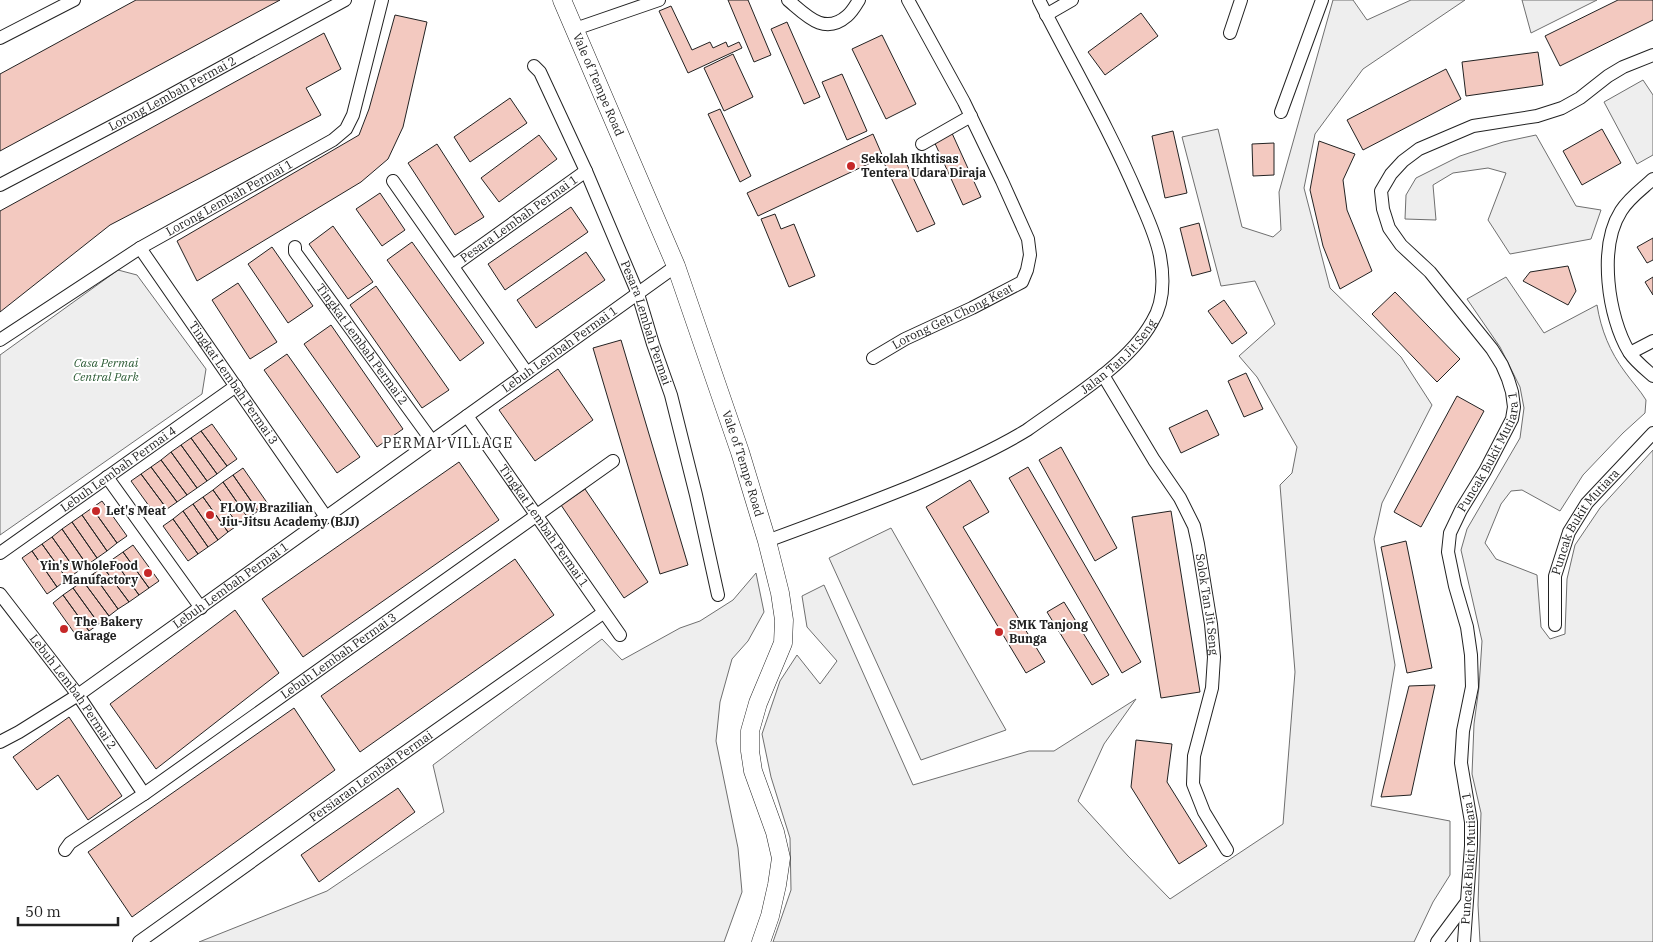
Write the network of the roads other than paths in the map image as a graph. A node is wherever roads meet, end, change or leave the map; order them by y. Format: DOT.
graph roads {
  1 [pos="74,0"];
  2 [pos="344,0"];
  3 [pos="382,0"];
  4 [pos="562,0"];
  5 [pos="659,0"];
  6 [pos="788,0"];
  7 [pos="859,0"];
  8 [pos="908,0"];
  9 [pos="1039,0"];
  10 [pos="1072,0"];
  11 [pos="1241,0"];
  12 [pos="1322,0"];
  13 [pos="1046,15"];
  14 [pos="575,29"];
  15 [pos="1230,33"];
  16 [pos="0,38"];
  17 [pos="1653,55"];
  18 [pos="534,66"];
  19 [pos="1281,112"];
  20 [pos="971,116"];
  21 [pos="922,144"];
  22 [pos="586,171"];
  23 [pos="1653,179"];
  24 [pos="393,181"];
  25 [pos="0,185"];
  26 [pos="295,247"];
  27 [pos="140,248"];
  28 [pos="452,266"];
  29 [pos="676,266"];
  30 [pos="638,294"];
  31 [pos="0,340"];
  32 [pos="1653,341"];
  33 [pos="1630,353"];
  34 [pos="873,358"];
  35 [pos="527,373"];
  36 [pos="1102,375"];
  37 [pos="1653,376"];
  38 [pos="236,386"];
  39 [pos="467,416"];
  40 [pos="1653,434"];
  41 [pos="432,441"];
  42 [pos="613,461"];
  43 [pos="107,477"];
  44 [pos="536,516"];
  45 [pos="326,517"];
  46 [pos="767,541"];
  47 [pos="0,553"];
  48 [pos="0,594"];
  49 [pos="718,595"];
  50 [pos="201,608"];
  51 [pos="603,613"];
  52 [pos="1555,625"];
  53 [pos="620,635"];
  54 [pos="78,695"];
  55 [pos="0,742"];
  56 [pos="144,794"];
  57 [pos="65,850"];
  58 [pos="1227,850"];
  59 [pos="1466,903"];
  60 [pos="139,942"];
  61 [pos="761,942"];
  62 [pos="1438,942"];
  63 [pos="1464,942"];
  1 -- 16 [label="street"];
  2 -- 25 [label="street, Lorong Lembah Permai 2"];
  3 -- 27 [label="street, Lorong Lembah Permai 1"];
  4 -- 14 [label="main road, Vale of Tempe Road"];
  5 -- 14 [label="street"];
  6 -- 7 [label="street"];
  8 -- 20 [label="street, Lorong Geh Chong Keat"];
  9 -- 13 [label="street, Jalan Tan Jit Seng"];
  10 -- 13 [label="street"];
  11 -- 15 [label="street"];
  12 -- 19 [label="street"];
  13 -- 36 [label="street, Jalan Tan Jit Seng"];
  14 -- 29 [label="main road, Vale of Tempe Road"];
  17 -- 59 [label="street, Puncak Bukit Mutiara 1"];
  18 -- 22 [label="street, Pesara Lembah Permai"];
  20 -- 21 [label="street"];
  20 -- 34 [label="street, Lorong Geh Chong Keat"];
  22 -- 28 [label="street, Pesara Lembah Permai 1"];
  22 -- 30 [label="street, Pesara Lembah Permai"];
  23 -- 33 [label="street"];
  24 -- 28 [label="street, Pesara Lembah Permai 1"];
  26 -- 41 [label="street, Tingkat Lembah Permai 2"];
  27 -- 31 [label="street, Lorong Lembah Permai 1"];
  27 -- 38 [label="street, Tingkat Lembah Permai 3"];
  28 -- 35 [label="street, Pesara Lembah Permai 1"];
  29 -- 30 [label="street, Lebuh Lembah Permai 1"];
  29 -- 46 [label="main road, Vale of Tempe Road"];
  30 -- 35 [label="street, Lebuh Lembah Permai 1"];
  30 -- 49 [label="street, Pesara Lembah Permai"];
  32 -- 33 [label="street"];
  33 -- 37 [label="street"];
  35 -- 39 [label="street, Lebuh Lembah Permai 1"];
  36 -- 46 [label="street, Jalan Tan Jit Seng"];
  36 -- 58 [label="street, Solok Tan Jit Seng"];
  38 -- 43 [label="street, Lebuh Lembah Permai 4"];
  38 -- 45 [label="street, Tingkat Lembah Permai 3"];
  39 -- 41 [label="street, Lebuh Lembah Permai 1"];
  39 -- 44 [label="street, Tingkat Lembah Permai 1"];
  40 -- 52 [label="street, Puncak Bukit Mutiara"];
  41 -- 45 [label="street, Lebuh Lembah Permai 1"];
  42 -- 44 [label="street, Lebuh Lembah Permai 3"];
  43 -- 47 [label="street, Lebuh Lembah Permai 4"];
  43 -- 50 [label="street"];
  44 -- 51 [label="street, Tingkat Lembah Permai 1"];
  44 -- 56 [label="street, Lebuh Lembah Permai 3"];
  45 -- 50 [label="street, Lebuh Lembah Permai 1"];
  46 -- 61 [label="main road, Vale of Tempe Road"];
  48 -- 54 [label="street, Lebuh Lembah Permai 2"];
  50 -- 54 [label="street, Lebuh Lembah Permai 1"];
  51 -- 53 [label="street, Tingkat Lembah Permai 1"];
  51 -- 60 [label="street, Persiaran Lembah Permai"];
  54 -- 55 [label="street, Lebuh Lembah Permai 1"];
  54 -- 56 [label="street, Lebuh Lembah Permai 2"];
  56 -- 57 [label="street, Lebuh Lembah Permai 3"];
  59 -- 62 [label="street"];
  59 -- 63 [label="street, Puncak Bukit Mutiara 1"];
}
